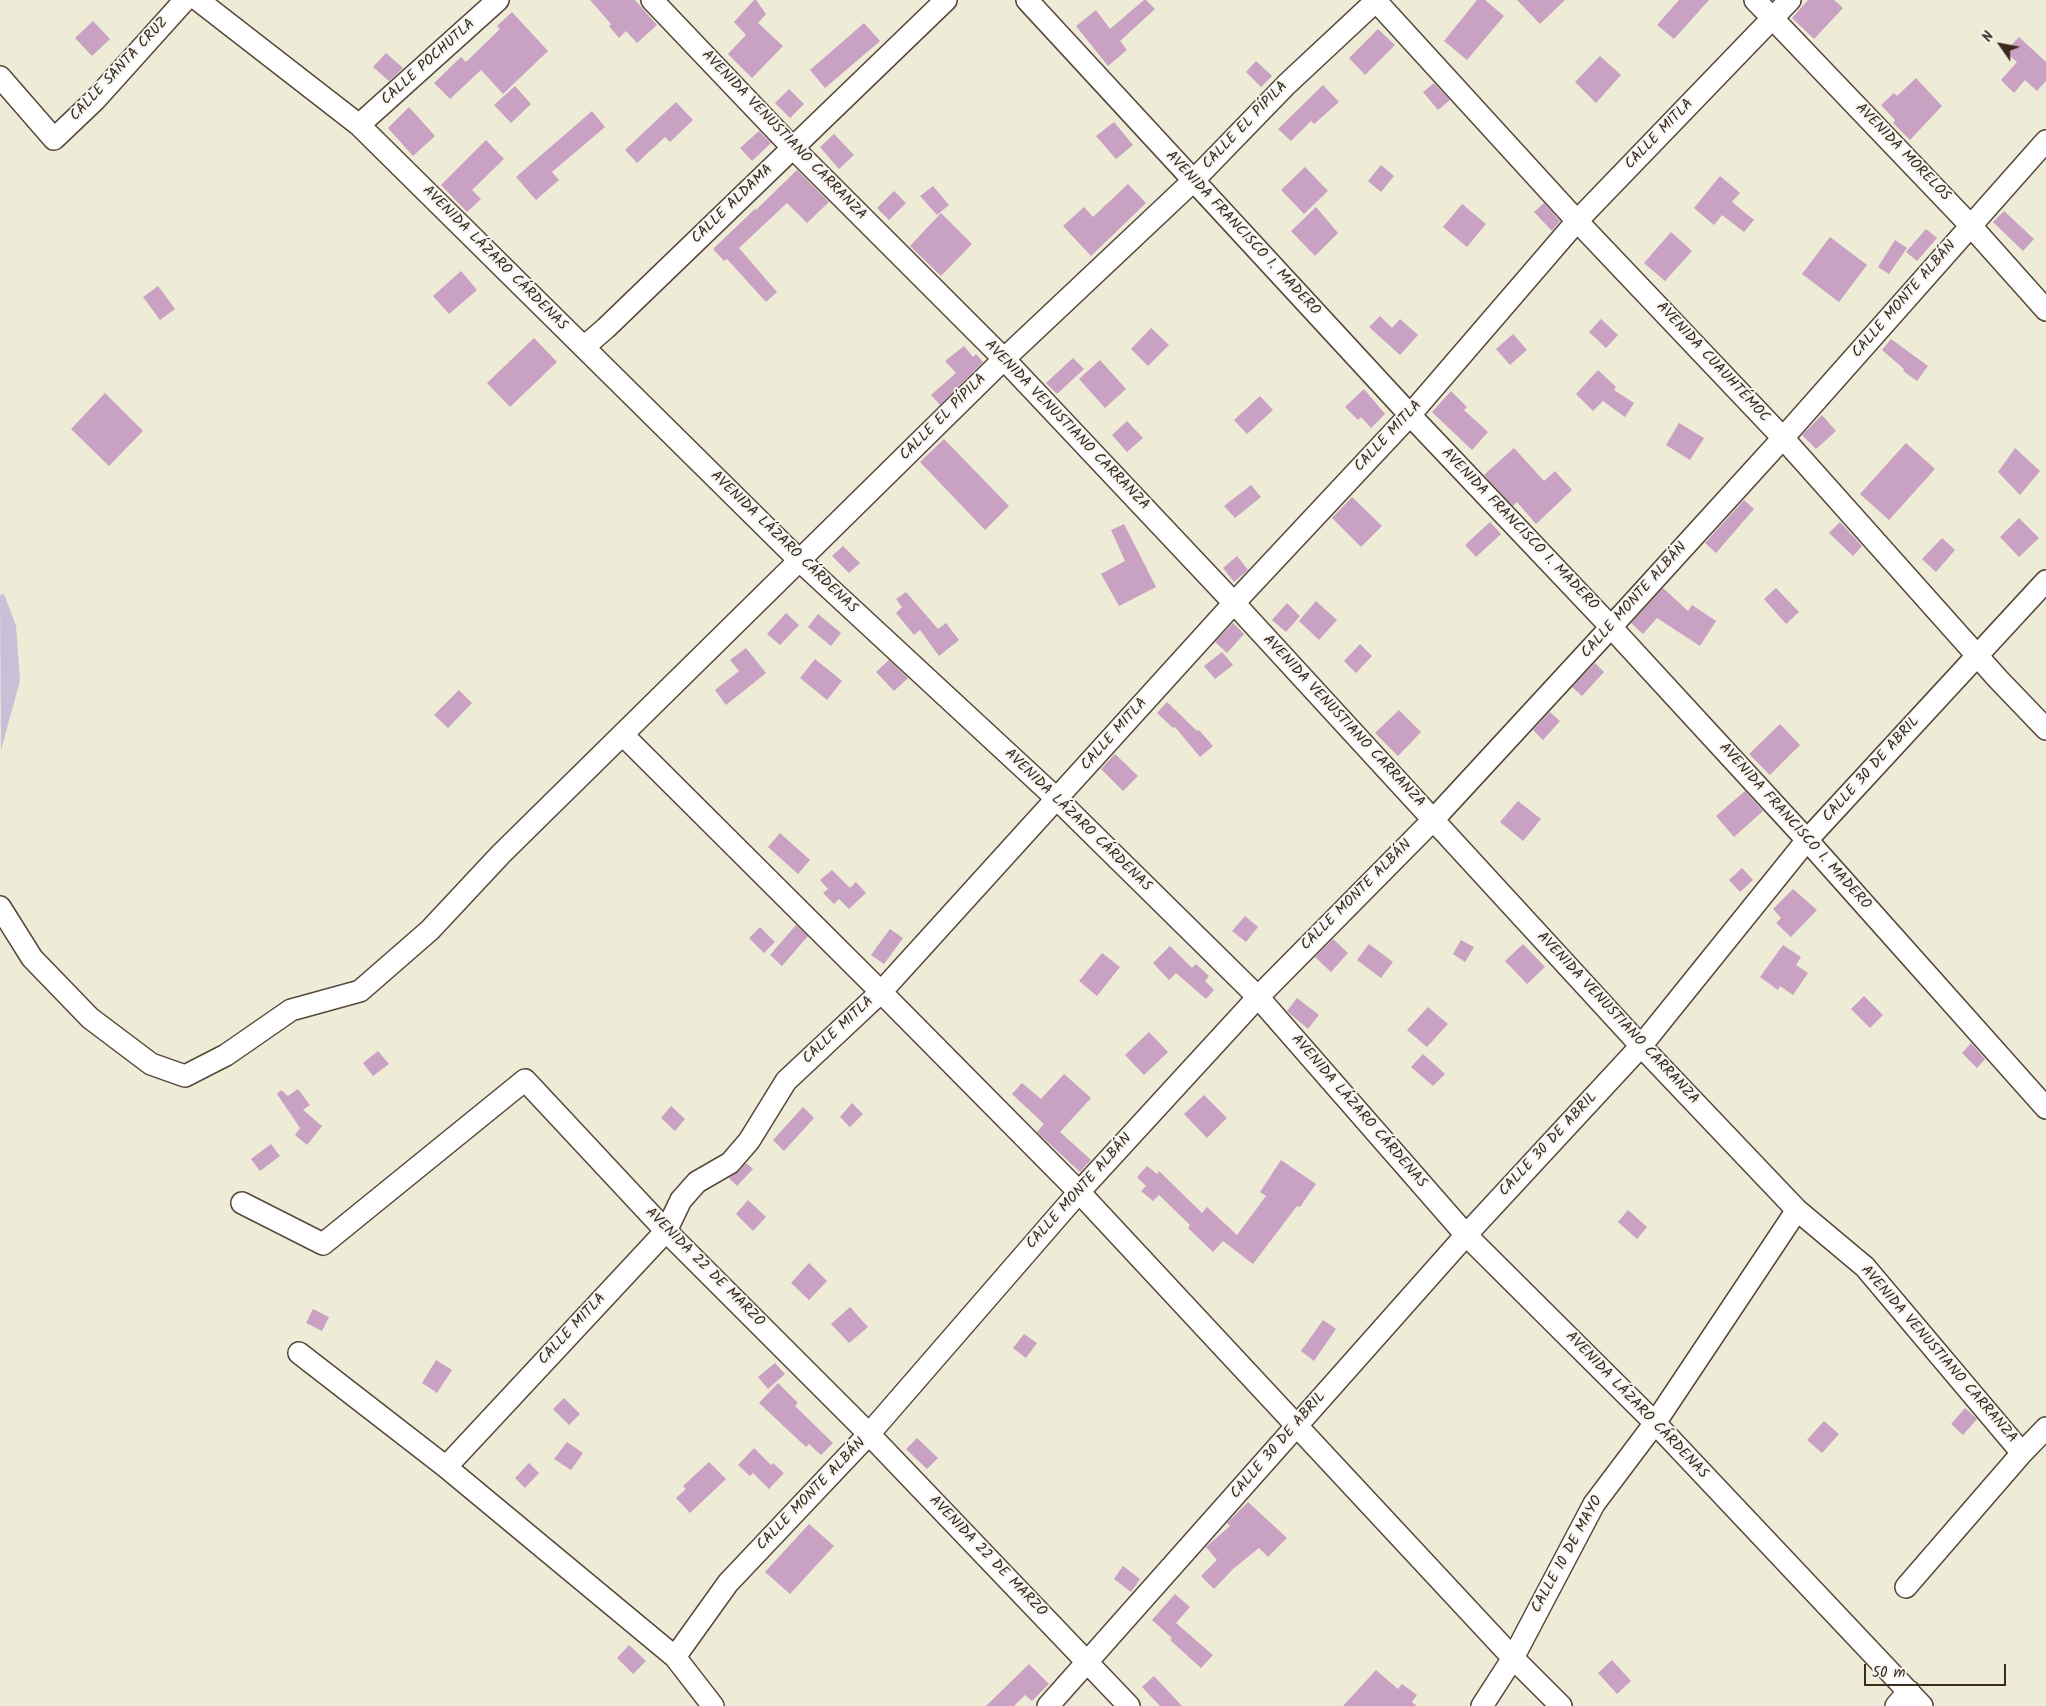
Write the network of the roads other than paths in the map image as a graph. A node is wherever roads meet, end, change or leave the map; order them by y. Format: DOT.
graph roads {
  1 [pos="185,0"];
  2 [pos="198,0"];
  3 [pos="498,0"];
  4 [pos="652,0"];
  5 [pos="946,0"];
  6 [pos="1027,0"];
  7 [pos="1376,0"];
  8 [pos="1755,0"];
  9 [pos="1790,0"];
  10 [pos="1772,17"];
  11 [pos="0,77"];
  12 [pos="360,125"];
  13 [pos="2046,141"];
  14 [pos="792,147"];
  15 [pos="1193,181"];
  16 [pos="1577,221"];
  17 [pos="1971,226"];
  18 [pos="2046,310"];
  19 [pos="584,347"];
  20 [pos="1004,360"];
  21 [pos="1410,415"];
  22 [pos="1783,438"];
  23 [pos="800,561"];
  24 [pos="2046,581"];
  25 [pos="1234,603"];
  26 [pos="1611,627"];
  27 [pos="1977,655"];
  28 [pos="2046,729"];
  29 [pos="623,735"];
  30 [pos="1057,799"];
  31 [pos="1433,820"];
  32 [pos="1808,840"];
  33 [pos="0,907"];
  34 [pos="881,992"];
  35 [pos="1258,997"];
  36 [pos="1641,1046"];
  37 [pos="2046,1108"];
  38 [pos="1079,1192"];
  39 [pos="242,1202"];
  40 [pos="1797,1210"];
  41 [pos="666,1231"];
  42 [pos="1466,1235"];
  43 [pos="299,1353"];
  44 [pos="1655,1422"];
  45 [pos="1298,1425"];
  46 [pos="2046,1428"];
  47 [pos="869,1434"];
  48 [pos="2022,1453"];
  49 [pos="446,1467"];
  50 [pos="1906,1587"];
  51 [pos="675,1657"];
  52 [pos="1513,1658"];
  53 [pos="1089,1662"];
  54 [pos="1909,1701"];
  55 [pos="714,1706"];
  56 [pos="1048,1706"];
  57 [pos="1130,1706"];
  58 [pos="1482,1706"];
  59 [pos="1561,1706"];
  1 -- 11 [label="street, CALLE SANTA CRUZ"];
  2 -- 12 [label="street, AVENIDA LÁZARO CÁRDENAS"];
  3 -- 12 [label="street, CALLE POCHUTLA"];
  4 -- 14 [label="street, AVENIDA VENUSTIANO CARRANZA"];
  5 -- 14 [label="street, CALLE ALDAMA"];
  6 -- 15 [label="street, AVENIDA FRANCISCO I. MADERO"];
  7 -- 15 [label="street, CALLE EL PÍPILA"];
  7 -- 16 [label="street, AVENIDA CUAUHTÉMOC"];
  8 -- 10 [label="street, AVENIDA MORELOS"];
  9 -- 10 [label="street, CALLE MITLA"];
  10 -- 16 [label="street, CALLE MITLA"];
  10 -- 17 [label="street, AVENIDA MORELOS"];
  12 -- 19 [label="street, AVENIDA LÁZARO CÁRDENAS"];
  13 -- 17 [label="street, CALLE MONTE ALBÁN"];
  14 -- 19 [label="street, CALLE ALDAMA"];
  14 -- 20 [label="street, AVENIDA VENUSTIANO CARRANZA"];
  15 -- 20 [label="street, CALLE EL PÍPILA"];
  15 -- 21 [label="street, AVENIDA FRANCISCO I. MADERO"];
  16 -- 21 [label="street, CALLE MITLA"];
  16 -- 22 [label="street, AVENIDA CUAUHTÉMOC"];
  17 -- 18 [label="street, AVENIDA MORELOS"];
  17 -- 22 [label="street, CALLE MONTE ALBÁN"];
  19 -- 23 [label="street, AVENIDA LÁZARO CÁRDENAS"];
  20 -- 23 [label="street, CALLE EL PÍPILA"];
  20 -- 25 [label="street, AVENIDA VENUSTIANO CARRANZA"];
  21 -- 25 [label="street, CALLE MITLA"];
  21 -- 26 [label="street, AVENIDA FRANCISCO I. MADERO"];
  22 -- 26 [label="street, CALLE MONTE ALBÁN"];
  22 -- 27 [label="street, AVENIDA CUAUHTÉMOC"];
  23 -- 29 [label="street, CALLE EL PÍPILA"];
  23 -- 30 [label="street, AVENIDA LÁZARO CÁRDENAS"];
  24 -- 27 [label="street, CALLE 30 DE ABRIL"];
  25 -- 30 [label="street, CALLE MITLA"];
  25 -- 31 [label="street, AVENIDA VENUSTIANO CARRANZA"];
  26 -- 31 [label="street, CALLE MONTE ALBÁN"];
  26 -- 32 [label="street, AVENIDA FRANCISCO I. MADERO"];
  27 -- 28 [label="street, AVENIDA CUAUHTÉMOC"];
  27 -- 32 [label="street, CALLE 30 DE ABRIL"];
  29 -- 33 [label="street, CALLE EL PÍPILA"];
  29 -- 34 [label="street"];
  30 -- 34 [label="street, CALLE MITLA"];
  30 -- 35 [label="street, AVENIDA LÁZARO CÁRDENAS"];
  31 -- 35 [label="street, CALLE MONTE ALBÁN"];
  31 -- 36 [label="street, AVENIDA VENUSTIANO CARRANZA"];
  32 -- 36 [label="street, CALLE 30 DE ABRIL"];
  32 -- 37 [label="street, AVENIDA FRANCISCO I. MADERO"];
  34 -- 38 [label="street"];
  34 -- 41 [label="street, CALLE MITLA"];
  35 -- 38 [label="street, CALLE MONTE ALBÁN"];
  35 -- 42 [label="street, AVENIDA LÁZARO CÁRDENAS"];
  36 -- 40 [label="street, AVENIDA VENUSTIANO CARRANZA"];
  36 -- 42 [label="street, CALLE 30 DE ABRIL"];
  38 -- 45 [label="street"];
  38 -- 47 [label="street, CALLE MONTE ALBÁN"];
  39 -- 41 [label="street, AVENIDA 22 DE MARZO"];
  40 -- 44 [label="street, CALLE 10 DE MAYO"];
  40 -- 48 [label="street, AVENIDA VENUSTIANO CARRANZA"];
  41 -- 47 [label="street, AVENIDA 22 DE MARZO"];
  41 -- 49 [label="street, CALLE MITLA"];
  42 -- 44 [label="street, AVENIDA LÁZARO CÁRDENAS"];
  42 -- 45 [label="street, CALLE 30 DE ABRIL"];
  43 -- 49 [label="street"];
  44 -- 52 [label="street, CALLE 10 DE MAYO"];
  44 -- 54 [label="street, AVENIDA LÁZARO CÁRDENAS"];
  45 -- 52 [label="street"];
  45 -- 53 [label="street, CALLE 30 DE ABRIL"];
  46 -- 48 [label="street"];
  47 -- 51 [label="street, CALLE MONTE ALBÁN"];
  47 -- 53 [label="street, AVENIDA 22 DE MARZO"];
  48 -- 50 [label="street"];
  49 -- 51 [label="street"];
  51 -- 55 [label="street"];
  52 -- 58 [label="street, CALLE 10 DE MAYO"];
  52 -- 59 [label="street"];
  53 -- 56 [label="street, CALLE 30 DE ABRIL"];
  53 -- 57 [label="street, AVENIDA 22 DE MARZO"];
}
